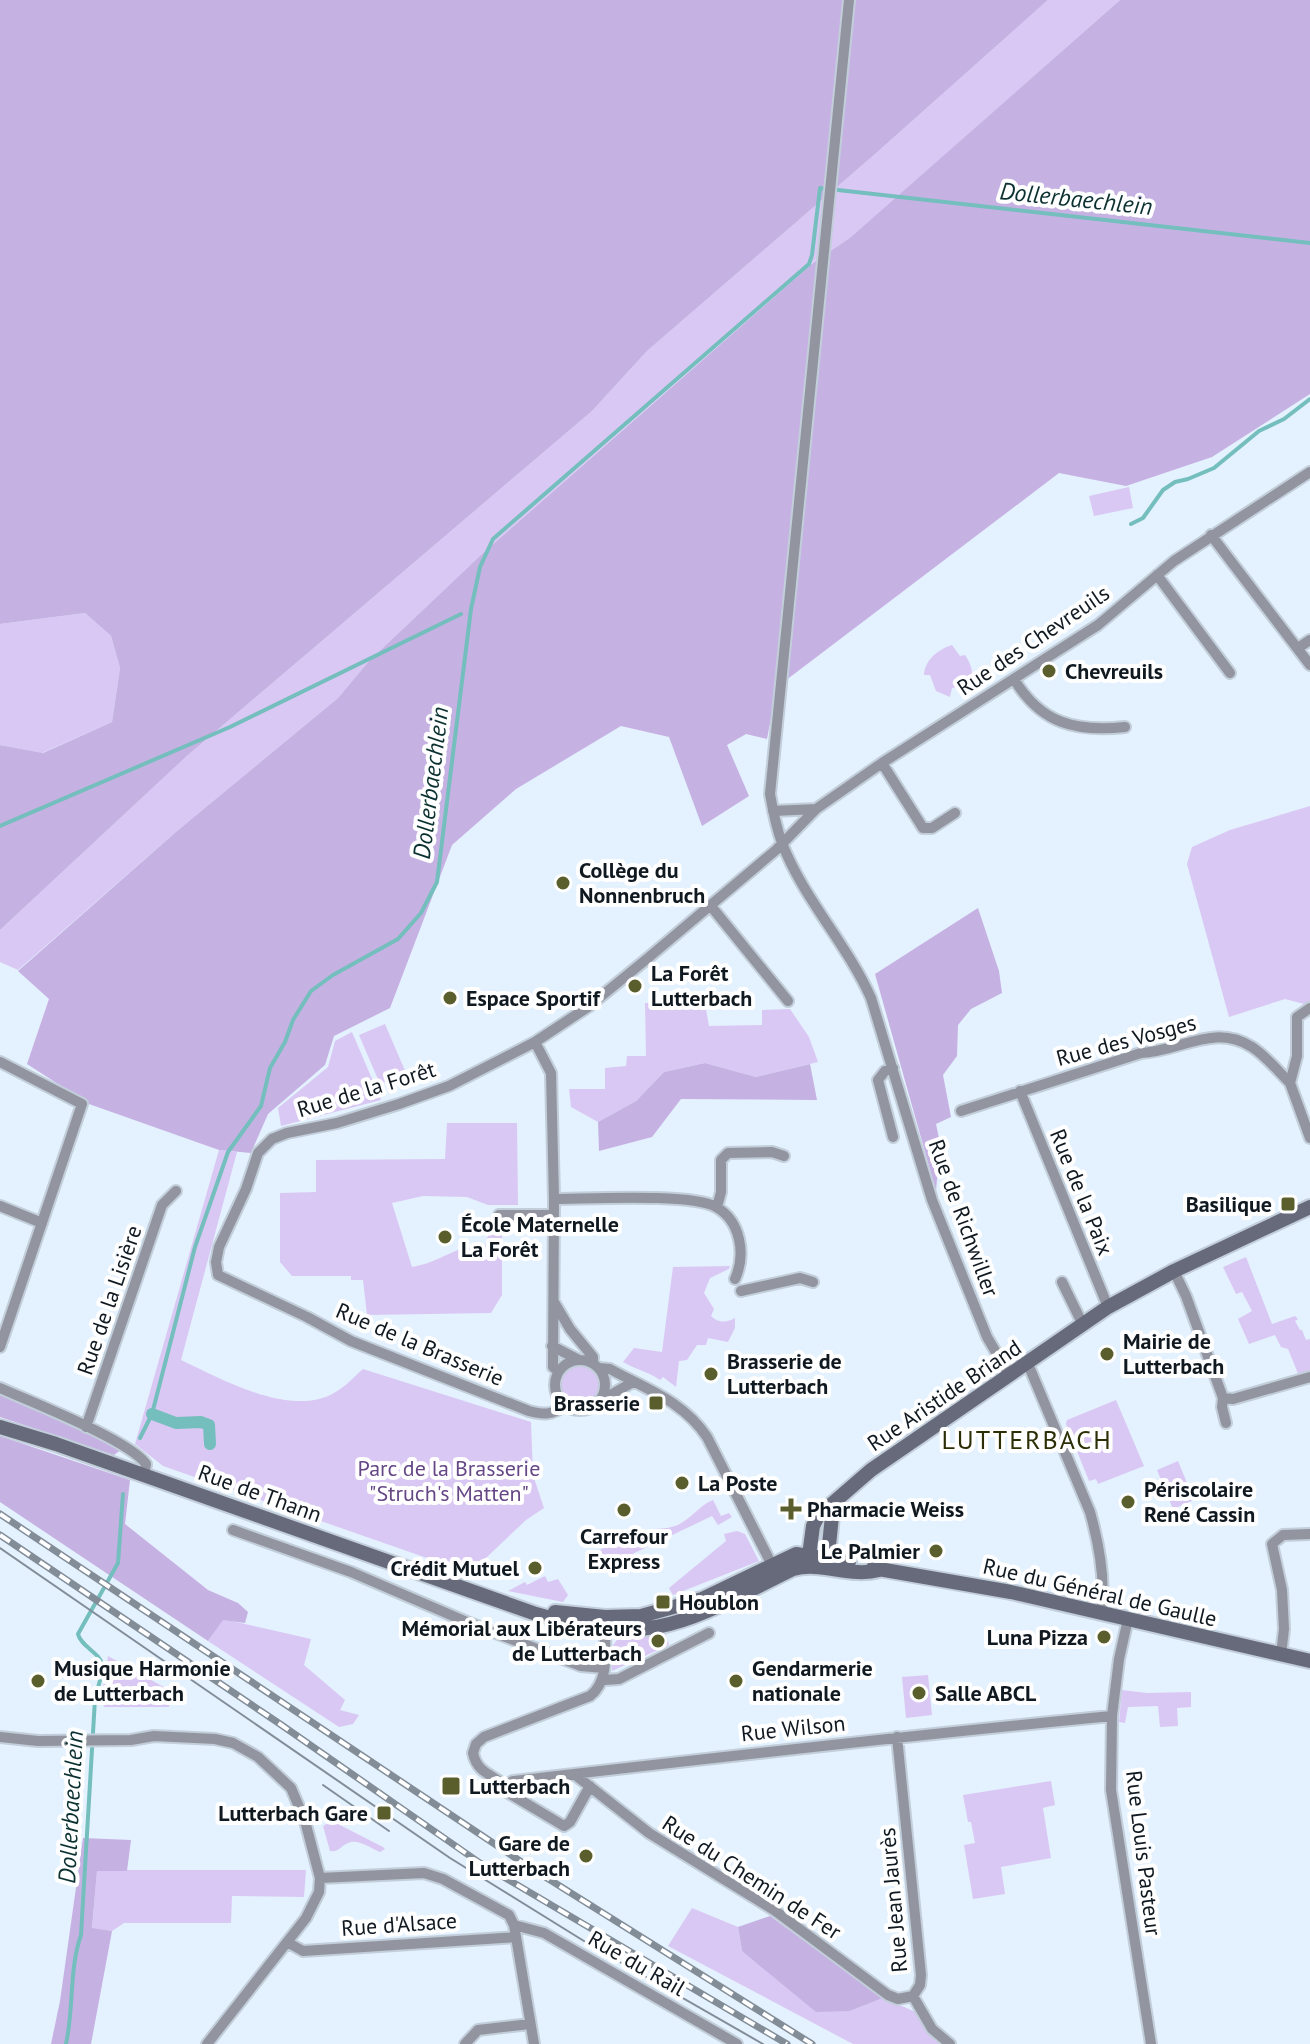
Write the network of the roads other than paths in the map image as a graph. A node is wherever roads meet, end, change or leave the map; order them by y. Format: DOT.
graph roads {
  1 [pos="849,0"];
  2 [pos="1310,472"];
  3 [pos="1211,535"];
  4 [pos="1157,575"];
  5 [pos="1310,640"];
  6 [pos="1298,648"];
  7 [pos="1310,665"];
  8 [pos="1230,673"];
  9 [pos="1014,679"];
  10 [pos="1125,727"];
  11 [pos="882,763"];
  12 [pos="816,809"];
  13 [pos="773,811"];
  14 [pos="955,813"];
  15 [pos="782,844"];
  16 [pos="710,905"];
  17 [pos="788,1001"];
  18 [pos="1310,1008"];
  19 [pos="535,1042"];
  20 [pos="0,1062"];
  21 [pos="893,1068"];
  22 [pos="1290,1083"];
  23 [pos="1020,1091"];
  24 [pos="961,1111"];
  25 [pos="893,1137"];
  26 [pos="1310,1138"];
  27 [pos="784,1156"];
  28 [pos="176,1191"];
  29 [pos="554,1199"];
  30 [pos="0,1206"];
  31 [pos="717,1207"];
  32 [pos="1310,1207"];
  33 [pos="499,1215"];
  34 [pos="554,1215"];
  35 [pos="42,1223"];
  36 [pos="1174,1271"];
  37 [pos="218,1275"];
  38 [pos="735,1279"];
  39 [pos="813,1282"];
  40 [pos="1062,1282"];
  41 [pos="741,1291"];
  42 [pos="554,1301"];
  43 [pos="1108,1307"];
  44 [pos="1083,1325"];
  45 [pos="552,1346"];
  46 [pos="0,1347"];
  47 [pos="579,1360"];
  48 [pos="1028,1364"];
  49 [pos="596,1366"];
  50 [pos="559,1371"];
  51 [pos="1010,1376"];
  52 [pos="1310,1377"];
  53 [pos="633,1382"];
  54 [pos="0,1388"];
  55 [pos="1223,1398"];
  56 [pos="600,1401"];
  57 [pos="564,1406"];
  58 [pos="1226,1423"];
  59 [pos="0,1427"];
  60 [pos="86,1427"];
  61 [pos="144,1476"];
  62 [pos="833,1506"];
  63 [pos="233,1530"];
  64 [pos="1310,1534"];
  65 [pos="808,1559"];
  66 [pos="827,1562"];
  67 [pos="774,1570"];
  68 [pos="504,1603"];
  69 [pos="1101,1612"];
  70 [pos="1128,1619"];
  71 [pos="605,1624"];
  72 [pos="709,1633"];
  73 [pos="1281,1655"];
  74 [pos="1310,1661"];
  75 [pos="604,1674"];
  76 [pos="1112,1716"];
  77 [pos="0,1737"];
  78 [pos="897,1737"];
  79 [pos="574,1774"];
  80 [pos="505,1785"];
  81 [pos="590,1786"];
  82 [pos="320,1878"];
  83 [pos="514,1925"];
  84 [pos="516,1937"];
  85 [pos="287,1942"];
  86 [pos="913,1996"];
  87 [pos="530,2024"];
  88 [pos="207,2044"];
  89 [pos="465,2044"];
  90 [pos="534,2044"];
  91 [pos="737,2044"];
  92 [pos="950,2044"];
  93 [pos="1151,2044"];
  1 -- 13 [label="street, Rue de Richwiller"];
  2 -- 3 [label="street, Rue des Chevreuils"];
  3 -- 4 [label="street, Rue des Chevreuils"];
  3 -- 6 [label="street"];
  4 -- 8 [label="street"];
  4 -- 9 [label="street, Rue des Chevreuils"];
  5 -- 6 [label="street"];
  6 -- 7 [label="street"];
  9 -- 10 [label="street"];
  9 -- 11 [label="street, Rue des Chevreuils"];
  11 -- 12 [label="street, Rue des Chevreuils"];
  11 -- 14 [label="street"];
  12 -- 13 [label="street"];
  12 -- 15 [label="street, Rue des Chevreuils"];
  13 -- 15 [label="street, Rue de Richwiller"];
  15 -- 16 [label="street, Rue de la Forêt"];
  15 -- 21 [label="street, Rue de Richwiller"];
  16 -- 17 [label="street"];
  16 -- 19 [label="street, Rue de la Forêt"];
  18 -- 22 [label="street"];
  19 -- 29 [label="street"];
  19 -- 37 [label="street, Rue de la Forêt"];
  20 -- 35 [label="street"];
  21 -- 25 [label="street, Rue de Richwiller"];
  21 -- 51 [label="street, Rue de Richwiller"];
  22 -- 23 [label="street, Rue des Vosges"];
  22 -- 26 [label="street"];
  23 -- 24 [label="street, Rue des Vosges"];
  23 -- 43 [label="street, Rue de la Paix"];
  27 -- 31 [label="street"];
  28 -- 60 [label="street, Rue de la Lisière"];
  29 -- 31 [label="street"];
  29 -- 34 [label="street"];
  30 -- 35 [label="street"];
  31 -- 38 [label="street"];
  32 -- 36 [label="main road, Rue Aristide Briand"];
  33 -- 34 [label="street"];
  34 -- 42 [label="street"];
  35 -- 46 [label="street"];
  36 -- 43 [label="main road, Rue Aristide Briand"];
  36 -- 55 [label="street"];
  37 -- 57 [label="street, Rue de la Brasserie"];
  39 -- 41 [label="street"];
  40 -- 44 [label="street"];
  42 -- 45 [label="street"];
  42 -- 49 [label="street"];
  43 -- 44 [label="main road, Rue Aristide Briand"];
  44 -- 48 [label="main road, Rue Aristide Briand"];
  45 -- 47 [label="street"];
  45 -- 50 [label="street"];
  47 -- 49 [label="street"];
  47 -- 50 [label="street"];
  48 -- 51 [label="main road, Rue Aristide Briand"];
  48 -- 69 [label="street"];
  49 -- 53 [label="street"];
  49 -- 56 [label="street"];
  50 -- 57 [label="street"];
  51 -- 62 [label="main road, Rue Aristide Briand"];
  52 -- 55 [label="street"];
  53 -- 56 [label="street"];
  53 -- 67 [label="street"];
  54 -- 60 [label="street"];
  55 -- 58 [label="street"];
  56 -- 57 [label="street"];
  59 -- 61 [label="main road, Rue de Thann"];
  60 -- 61 [label="street"];
  61 -- 68 [label="main road, Rue de Thann"];
  62 -- 65 [label="main road, Rue Aristide Briand"];
  62 -- 66 [label="main road"];
  63 -- 75 [label="street, Rue de Thann"];
  64 -- 73 [label="street"];
  65 -- 66 [label="main road, Rue du Général de Gaulle"];
  65 -- 67 [label="main road, Rue de Thann"];
  66 -- 69 [label="main road, Rue du Général de Gaulle"];
  67 -- 71 [label="main road, Rue de Thann"];
  68 -- 71 [label="main road, Rue de Thann"];
  68 -- 71 [label="main road, Rue de Thann"];
  69 -- 70 [label="main road, Rue du Général de Gaulle"];
  70 -- 73 [label="main road, Rue du Général de Gaulle"];
  70 -- 76 [label="street, Rue Louis Pasteur"];
  71 -- 75 [label="street"];
  72 -- 75 [label="street"];
  73 -- 74 [label="main road, Rue du Général de Gaulle"];
  75 -- 80 [label="street"];
  76 -- 78 [label="street, Rue Wilson"];
  76 -- 93 [label="street, Rue Louis Pasteur"];
  77 -- 82 [label="street"];
  78 -- 79 [label="street, Rue Wilson"];
  78 -- 86 [label="street, Rue Jean Jaurès"];
  79 -- 80 [label="street, Rue Wilson"];
  79 -- 81 [label="street, Rue du Chemin de Fer"];
  80 -- 81 [label="street"];
  81 -- 86 [label="street, Rue du Chemin de Fer"];
  82 -- 83 [label="street"];
  82 -- 85 [label="street"];
  83 -- 84 [label="street"];
  83 -- 91 [label="street, Rue du Rail"];
  84 -- 85 [label="street, Rue d'Alsace"];
  84 -- 87 [label="street"];
  85 -- 88 [label="street"];
  86 -- 92 [label="street, Rue Jean Jaurès"];
  87 -- 89 [label="street"];
  87 -- 90 [label="street"];
}
